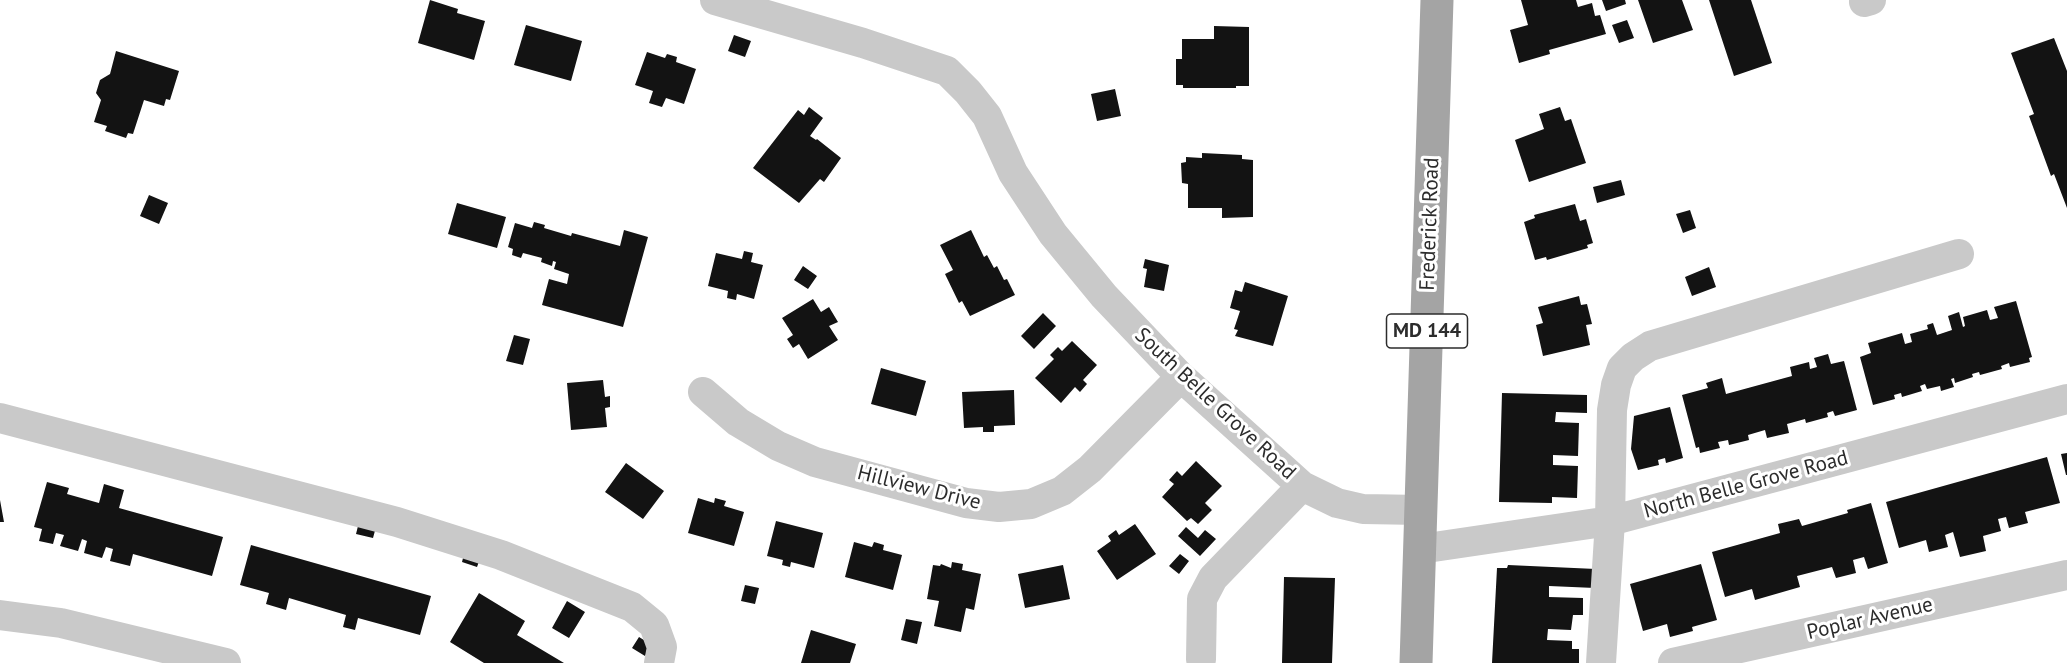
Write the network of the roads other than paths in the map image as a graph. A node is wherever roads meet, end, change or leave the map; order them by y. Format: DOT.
graph roads {
  1 [pos="715,0"];
  2 [pos="1437,0"];
  3 [pos="1959,254"];
  4 [pos="1181,377"];
  5 [pos="703,392"];
  6 [pos="2067,399"];
  7 [pos="0,418"];
  8 [pos="1302,486"];
  9 [pos="1421,510"];
  10 [pos="1610,521"];
  11 [pos="1420,549"];
  12 [pos="2067,575"];
  13 [pos="0,615"];
  14 [pos="1201,659"];
  15 [pos="226,663"];
  16 [pos="660,663"];
  17 [pos="1416,663"];
  18 [pos="1601,663"];
  19 [pos="1673,663"];
  1 -- 4 [label="street, South Belle Grove Road"];
  2 -- 9 [label="main road, Frederick Road / MD 144"];
  3 -- 10 [label="street"];
  4 -- 5 [label="street, Hillview Drive"];
  4 -- 8 [label="street, South Belle Grove Road"];
  6 -- 10 [label="street, North Belle Grove Road"];
  7 -- 16 [label="street"];
  8 -- 9 [label="street, South Belle Grove Road"];
  8 -- 14 [label="street"];
  9 -- 11 [label="main road, Frederick Road / MD 144"];
  10 -- 11 [label="street, North Belle Grove Road"];
  10 -- 18 [label="street"];
  11 -- 17 [label="main road, Frederick Road / MD 144"];
  12 -- 19 [label="street, Poplar Avenue"];
  13 -- 15 [label="street"];
}
